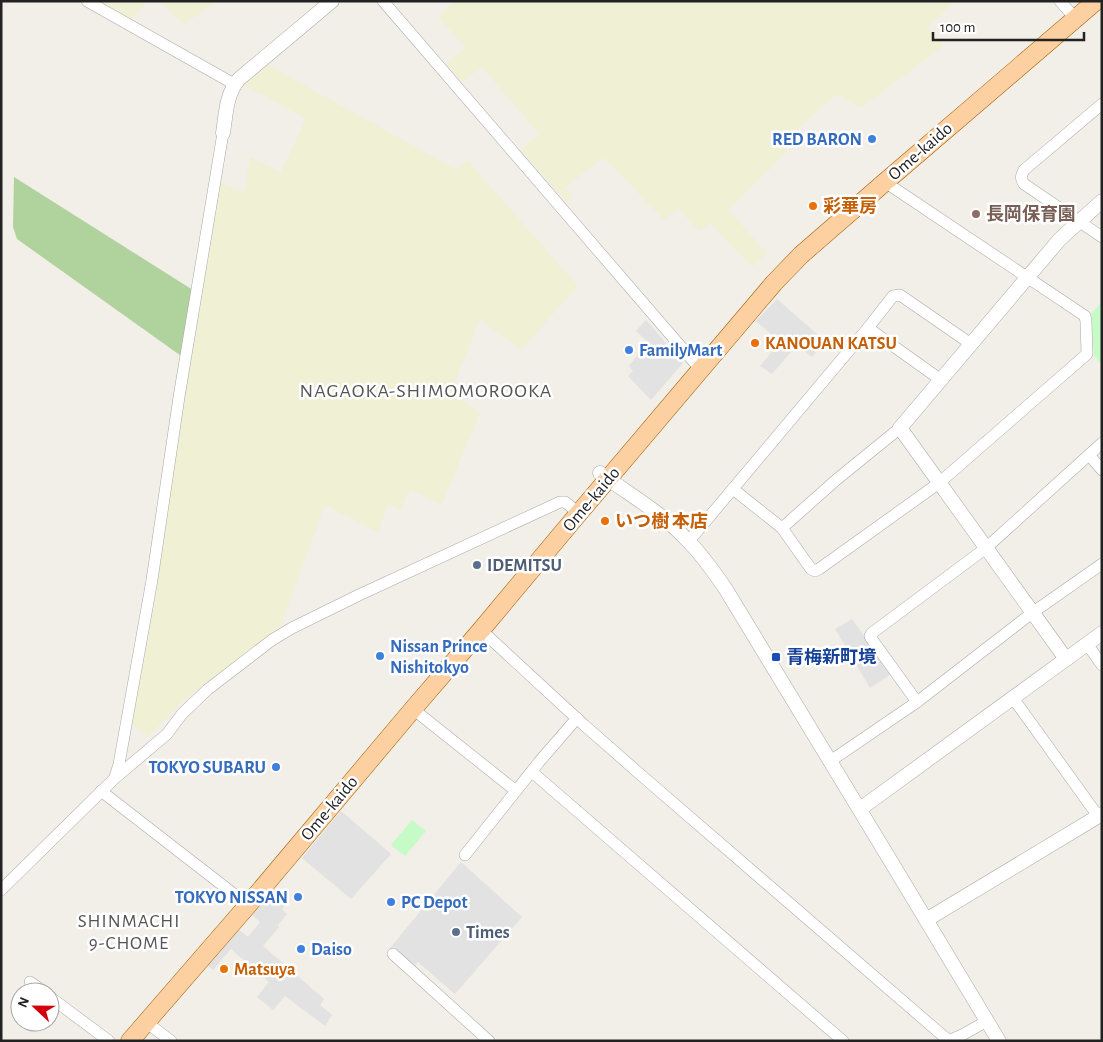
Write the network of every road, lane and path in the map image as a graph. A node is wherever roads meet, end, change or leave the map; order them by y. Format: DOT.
graph roads {
  1 [pos="87,1"];
  2 [pos="332,1"];
  3 [pos="383,1"];
  4 [pos="1096,1"];
  5 [pos="1072,8"];
  6 [pos="234,84"];
  7 [pos="1102,104"];
  8 [pos="223,133"];
  9 [pos="885,182"];
  10 [pos="1102,201"];
  11 [pos="1079,221"];
  12 [pos="1102,237"];
  13 [pos="1028,278"];
  14 [pos="868,328"];
  15 [pos="971,344"];
  16 [pos="697,366"];
  17 [pos="941,380"];
  18 [pos="900,428"];
  19 [pos="1102,443"];
  20 [pos="1089,455"];
  21 [pos="1102,470"];
  22 [pos="604,476"];
  23 [pos="940,483"];
  24 [pos="733,489"];
  25 [pos="575,510"];
  26 [pos="782,528"];
  27 [pos="689,541"];
  28 [pos="986,548"];
  29 [pos="1102,564"];
  30 [pos="1032,612"];
  31 [pos="481,630"];
  32 [pos="1102,633"];
  33 [pos="1087,644"];
  34 [pos="1066,659"];
  35 [pos="1102,665"];
  36 [pos="1012,698"];
  37 [pos="918,702"];
  38 [pos="413,709"];
  39 [pos="577,718"];
  40 [pos="829,762"];
  41 [pos="532,772"];
  42 [pos="115,778"];
  43 [pos="101,791"];
  44 [pos="516,791"];
  45 [pos="860,809"];
  46 [pos="1101,817"];
  47 [pos="465,855"];
  48 [pos="1,890"];
  49 [pos="243,901"];
  50 [pos="926,920"];
  51 [pos="393,954"];
  52 [pos="60,1004"];
  53 [pos="987,1020"];
  54 [pos="146,1022"];
  55 [pos="481,1038"];
  56 [pos="109,1041"];
  57 [pos="119,1041"];
  58 [pos="130,1041"];
  59 [pos="171,1041"];
  60 [pos="843,1041"];
  61 [pos="949,1041"];
  62 [pos="999,1041"];
  1 -- 6 [label="street"];
  2 -- 6 [label="street"];
  3 -- 16 [label="street"];
  4 -- 5 [label="main road, Ome-kaido"];
  5 -- 9 [label="main road, Ome-kaido"];
  5 -- 16 [label="main road, Ome-kaido"];
  6 -- 8 [label="street"];
  7 -- 11 [label="street"];
  8 -- 42 [label="street"];
  9 -- 13 [label="street"];
  9 -- 16 [label="main road, Ome-kaido"];
  10 -- 11 [label="street"];
  11 -- 12 [label="street"];
  11 -- 13 [label="street"];
  13 -- 15 [label="street"];
  13 -- 23 [label="street"];
  14 -- 15 [label="street"];
  14 -- 17 [label="street"];
  14 -- 24 [label="street"];
  15 -- 17 [label="street"];
  16 -- 22 [label="main road, Ome-kaido"];
  17 -- 18 [label="street"];
  18 -- 23 [label="street"];
  18 -- 26 [label="street"];
  19 -- 20 [label="street"];
  20 -- 21 [label="street"];
  20 -- 28 [label="street"];
  22 -- 25 [label="main road, Ome-kaido"];
  22 -- 27 [label="street"];
  23 -- 26 [label="street"];
  23 -- 28 [label="street"];
  24 -- 26 [label="street"];
  24 -- 27 [label="street"];
  25 -- 31 [label="main road, Ome-kaido"];
  25 -- 42 [label="street"];
  25 -- 49 [label="main road, Ome-kaido"];
  27 -- 40 [label="street"];
  28 -- 30 [label="street"];
  28 -- 37 [label="street"];
  29 -- 30 [label="street"];
  30 -- 34 [label="street"];
  30 -- 37 [label="street"];
  31 -- 38 [label="main road, Ome-kaido"];
  31 -- 39 [label="street"];
  32 -- 33 [label="street"];
  33 -- 34 [label="street"];
  33 -- 35 [label="street"];
  34 -- 36 [label="street"];
  36 -- 45 [label="street"];
  36 -- 46 [label="street"];
  37 -- 40 [label="street"];
  38 -- 44 [label="street"];
  38 -- 49 [label="main road, Ome-kaido"];
  39 -- 41 [label="street"];
  39 -- 61 [label="street"];
  40 -- 45 [label="street"];
  41 -- 44 [label="street"];
  41 -- 60 [label="street"];
  42 -- 43 [label="street"];
  43 -- 48 [label="street"];
  43 -- 49 [label="street"];
  44 -- 47 [label="street"];
  45 -- 50 [label="street"];
  46 -- 50 [label="street"];
  49 -- 54 [label="main road, Ome-kaido"];
  49 -- 57 [label="main road, Ome-kaido"];
  50 -- 53 [label="street"];
  51 -- 55 [label="street"];
  52 -- 56 [label="street"];
  53 -- 61 [label="street"];
  53 -- 62 [label="street"];
  54 -- 58 [label="main road, Ome-kaido"];
  54 -- 59 [label="street"];
}
